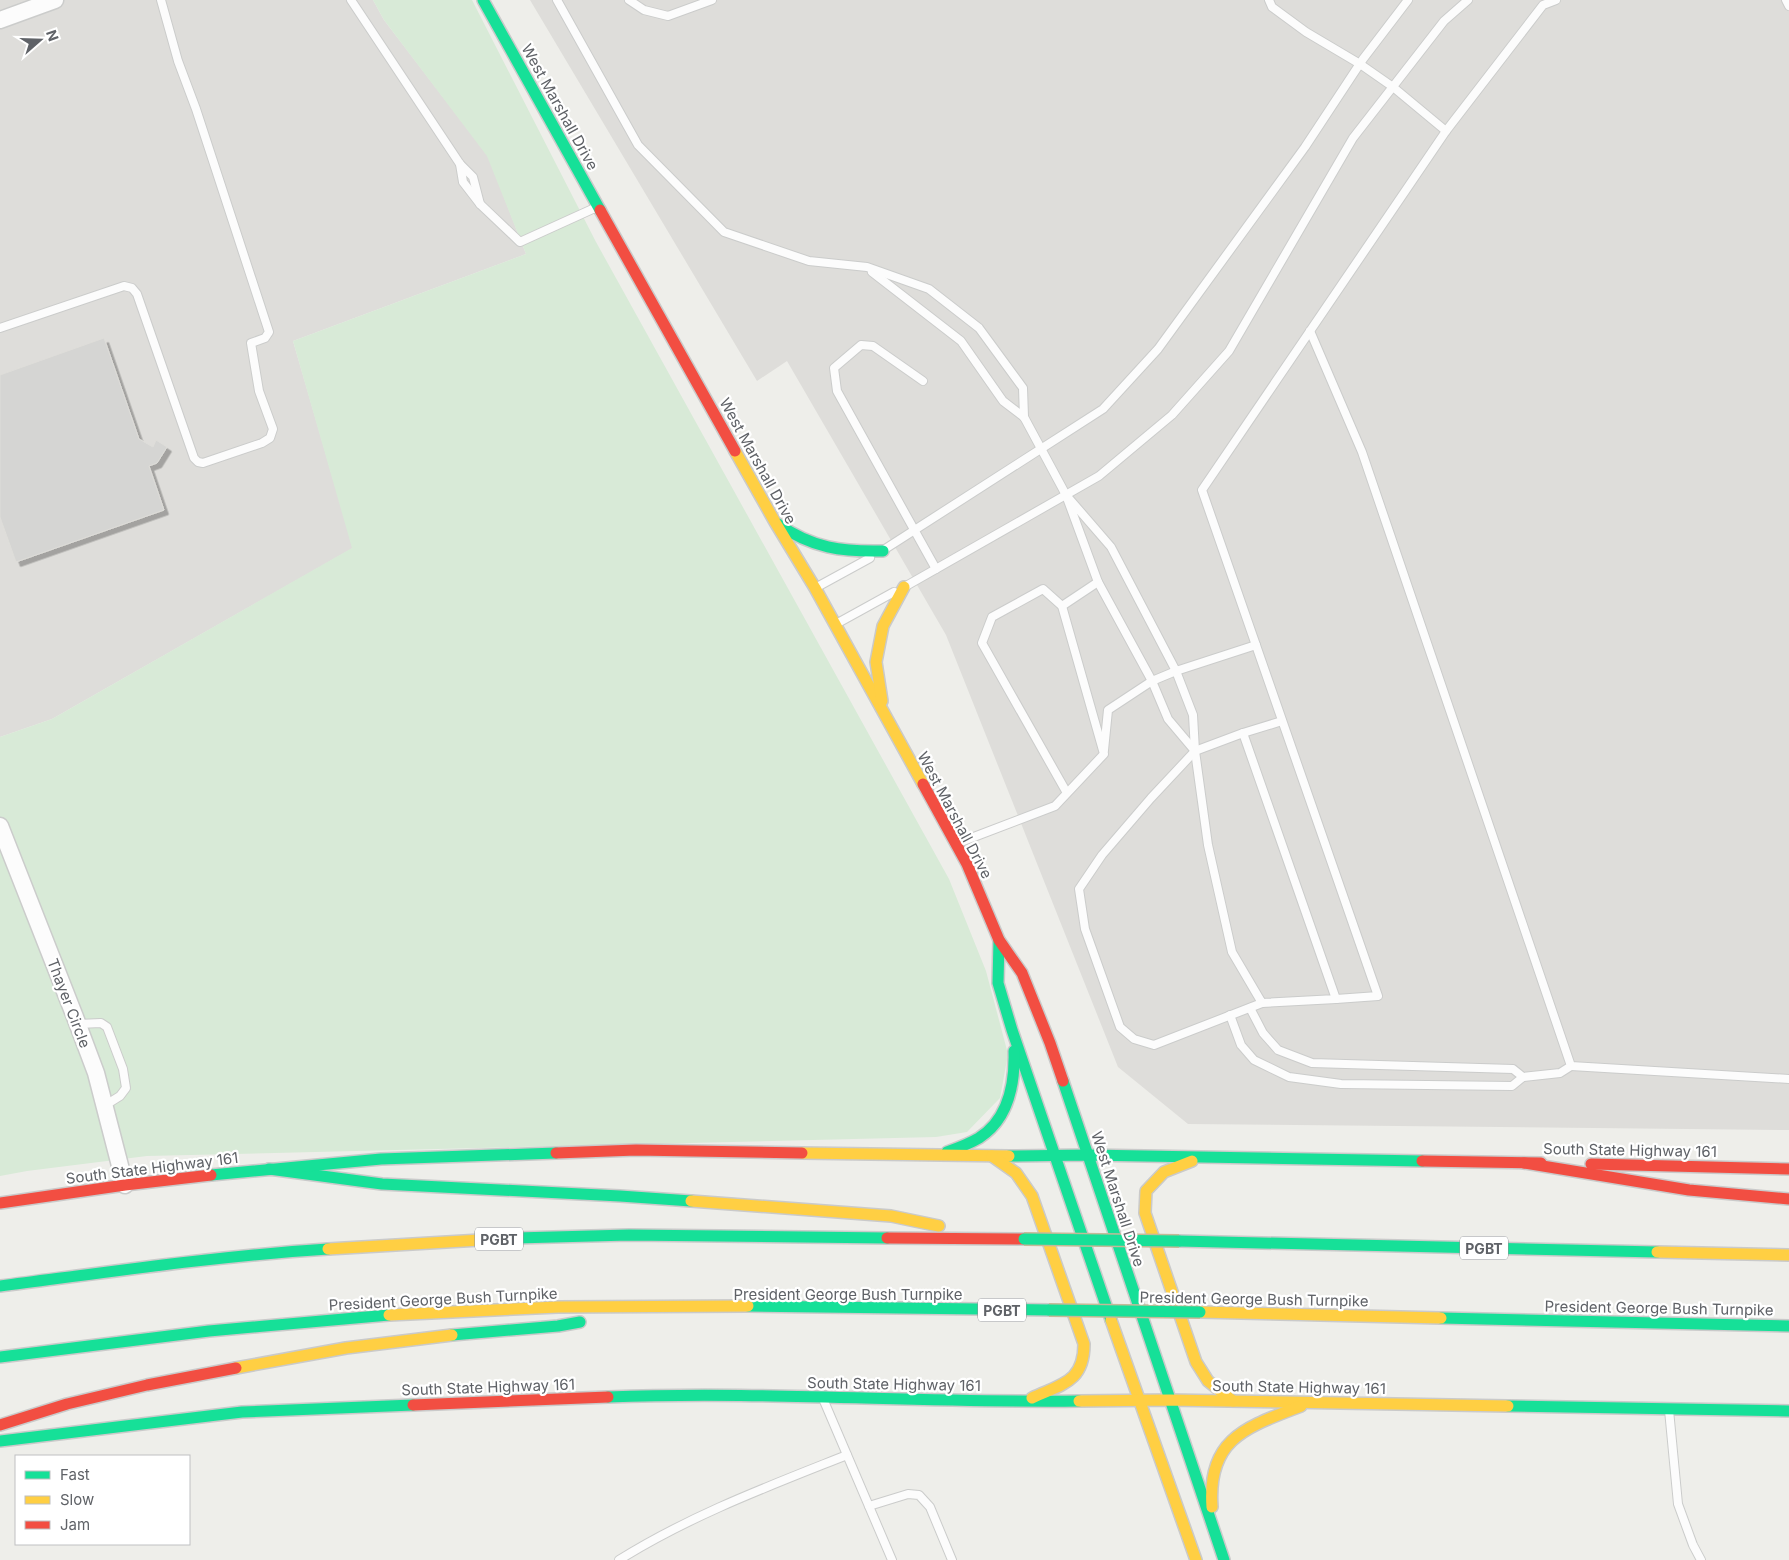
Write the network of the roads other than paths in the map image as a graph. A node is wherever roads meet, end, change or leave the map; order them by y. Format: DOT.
graph roads {
  1 [pos="55,0"];
  2 [pos="161,0"];
  3 [pos="351,0"];
  4 [pos="483,0"];
  5 [pos="557,0"];
  6 [pos="629,0"];
  7 [pos="712,0"];
  8 [pos="1270,0"];
  9 [pos="1408,0"];
  10 [pos="1468,0"];
  11 [pos="1556,0"];
  12 [pos="1786,0"];
  13 [pos="1789,6"];
  14 [pos="0,20"];
  15 [pos="1360,64"];
  16 [pos="1393,87"];
  17 [pos="1446,131"];
  18 [pos="599,206"];
  19 [pos="867,267"];
  20 [pos="0,328"];
  21 [pos="1310,331"];
  22 [pos="923,381"];
  23 [pos="1024,416"];
  24 [pos="1043,449"];
  25 [pos="1066,494"];
  26 [pos="775,522"];
  27 [pos="914,531"];
  28 [pos="883,550"];
  29 [pos="936,569"];
  30 [pos="1098,582"];
  31 [pos="904,587"];
  32 [pos="814,588"];
  33 [pos="1062,606"];
  34 [pos="834,625"];
  35 [pos="1256,645"];
  36 [pos="1176,671"];
  37 [pos="1152,681"];
  38 [pos="885,717"];
  39 [pos="1282,721"];
  40 [pos="1243,733"];
  41 [pos="1196,751"];
  42 [pos="1104,754"];
  43 [pos="1067,793"];
  44 [pos="0,826"];
  45 [pos="956,843"];
  46 [pos="999,940"];
  47 [pos="1336,999"];
  48 [pos="1262,1003"];
  49 [pos="1250,1008"];
  50 [pos="1230,1015"];
  51 [pos="78,1024"];
  52 [pos="1012,1030"];
  53 [pos="1571,1066"];
  54 [pos="1524,1077"];
  55 [pos="1789,1079"];
  56 [pos="104,1106"];
  57 [pos="1088,1155"];
  58 [pos="937,1156"];
  59 [pos="992,1156"];
  60 [pos="1055,1156"];
  61 [pos="1200,1158"];
  62 [pos="1524,1163"];
  63 [pos="269,1169"];
  64 [pos="1789,1169"];
  65 [pos="125,1184"];
  66 [pos="1789,1199"];
  67 [pos="0,1203"];
  68 [pos="1001,1239"];
  69 [pos="1789,1255"];
  70 [pos="0,1286"];
  71 [pos="666,1307"];
  72 [pos="607,1318"];
  73 [pos="587,1321"];
  74 [pos="1789,1326"];
  75 [pos="0,1357"];
  76 [pos="822,1397"];
  77 [pos="1138,1400"];
  78 [pos="1168,1400"];
  79 [pos="1233,1401"];
  80 [pos="1025,1402"];
  81 [pos="1311,1402"];
  82 [pos="1669,1408"];
  83 [pos="1789,1411"];
  84 [pos="0,1425"];
  85 [pos="0,1441"];
  86 [pos="847,1455"];
  87 [pos="869,1506"];
  88 [pos="1217,1538"];
  89 [pos="619,1560"];
  90 [pos="892,1560"];
  91 [pos="952,1560"];
  92 [pos="1196,1560"];
  93 [pos="1224,1560"];
  94 [pos="1701,1560"];
  1 -- 14 [label="street"];
  2 -- 20 [label="lane"];
  3 -- 18 [label="lane"];
  4 -- 18 [label="main road, West Marshall Drive"];
  5 -- 19 [label="lane"];
  6 -- 7 [label="lane"];
  8 -- 15 [label="lane"];
  9 -- 15 [label="lane"];
  10 -- 16 [label="lane"];
  11 -- 17 [label="lane"];
  12 -- 13 [label="lane"];
  15 -- 16 [label="lane"];
  15 -- 24 [label="lane"];
  16 -- 17 [label="lane"];
  16 -- 25 [label="lane"];
  17 -- 21 [label="lane"];
  18 -- 26 [label="main road, West Marshall Drive"];
  19 -- 23 [label="lane"];
  19 -- 23 [label="lane"];
  21 -- 35 [label="lane"];
  21 -- 53 [label="lane"];
  22 -- 27 [label="lane"];
  23 -- 24 [label="lane"];
  24 -- 25 [label="lane"];
  24 -- 27 [label="lane"];
  25 -- 29 [label="lane"];
  25 -- 30 [label="lane"];
  25 -- 36 [label="lane"];
  26 -- 28 [label="main road"];
  26 -- 32 [label="main road, West Marshall Drive"];
  27 -- 28 [label="lane"];
  27 -- 29 [label="lane"];
  28 -- 32 [label="lane"];
  29 -- 31 [label="lane"];
  30 -- 33 [label="lane"];
  30 -- 37 [label="lane"];
  31 -- 34 [label="lane"];
  31 -- 38 [label="main road"];
  32 -- 34 [label="main road, West Marshall Drive"];
  33 -- 42 [label="lane"];
  33 -- 43 [label="lane"];
  34 -- 38 [label="main road, West Marshall Drive"];
  35 -- 36 [label="lane"];
  35 -- 39 [label="lane"];
  36 -- 37 [label="lane"];
  36 -- 41 [label="lane"];
  37 -- 41 [label="lane"];
  37 -- 42 [label="lane"];
  38 -- 45 [label="main road, West Marshall Drive"];
  39 -- 40 [label="lane"];
  39 -- 47 [label="lane"];
  40 -- 41 [label="lane"];
  40 -- 47 [label="lane"];
  41 -- 48 [label="lane"];
  41 -- 50 [label="lane"];
  42 -- 43 [label="lane"];
  43 -- 45 [label="lane"];
  44 -- 51 [label="street, Thayer Circle"];
  45 -- 46 [label="main road, West Marshall Drive"];
  46 -- 52 [label="main road, West Marshall Drive"];
  46 -- 57 [label="main road, West Marshall Drive"];
  47 -- 48 [label="lane"];
  48 -- 49 [label="lane"];
  49 -- 50 [label="lane"];
  49 -- 54 [label="lane"];
  50 -- 54 [label="lane"];
  51 -- 56 [label="street, Thayer Circle"];
  51 -- 56 [label="lane"];
  52 -- 58 [label="main road"];
  52 -- 60 [label="main road, West Marshall Drive"];
  53 -- 54 [label="lane"];
  53 -- 55 [label="lane"];
  56 -- 65 [label="street, Thayer Circle"];
  57 -- 60 [label="main road, South State Highway 161"];
  57 -- 61 [label="main road, South State Highway 161"];
  57 -- 78 [label="main road, West Marshall Drive"];
  58 -- 59 [label="main road, South State Highway 161"];
  58 -- 63 [label="main road, South State Highway 161"];
  59 -- 60 [label="main road, South State Highway 161"];
  59 -- 80 [label="main road"];
  60 -- 77 [label="main road, West Marshall Drive"];
  61 -- 62 [label="main road, South State Highway 161"];
  61 -- 79 [label="main road"];
  62 -- 64 [label="main road, South State Highway 161"];
  62 -- 66 [label="main road"];
  63 -- 65 [label="main road, South State Highway 161"];
  63 -- 68 [label="main road"];
  65 -- 67 [label="main road, South State Highway 161"];
  68 -- 69 [label="main road, PGBT, bridge"];
  68 -- 70 [label="main road, PGBT"];
  71 -- 72 [label="main road"];
  71 -- 74 [label="main road, President George Bush Turnpike / PGBT, bridge"];
  71 -- 75 [label="main road, President George Bush Turnpike / PGBT"];
  73 -- 84 [label="main road"];
  76 -- 80 [label="main road, South State Highway 161"];
  76 -- 85 [label="main road, South State Highway 161"];
  76 -- 86 [label="lane"];
  77 -- 78 [label="main road, South State Highway 161"];
  77 -- 80 [label="main road, South State Highway 161"];
  77 -- 92 [label="main road, West Marshall Drive"];
  78 -- 79 [label="main road, South State Highway 161"];
  78 -- 88 [label="main road, West Marshall Drive"];
  79 -- 81 [label="main road, South State Highway 161"];
  81 -- 82 [label="main road, South State Highway 161"];
  81 -- 88 [label="main road"];
  82 -- 83 [label="main road, South State Highway 161"];
  82 -- 94 [label="lane"];
  86 -- 87 [label="lane"];
  86 -- 89 [label="lane"];
  87 -- 90 [label="lane"];
  87 -- 91 [label="lane"];
  88 -- 93 [label="main road, West Marshall Drive"];
}
